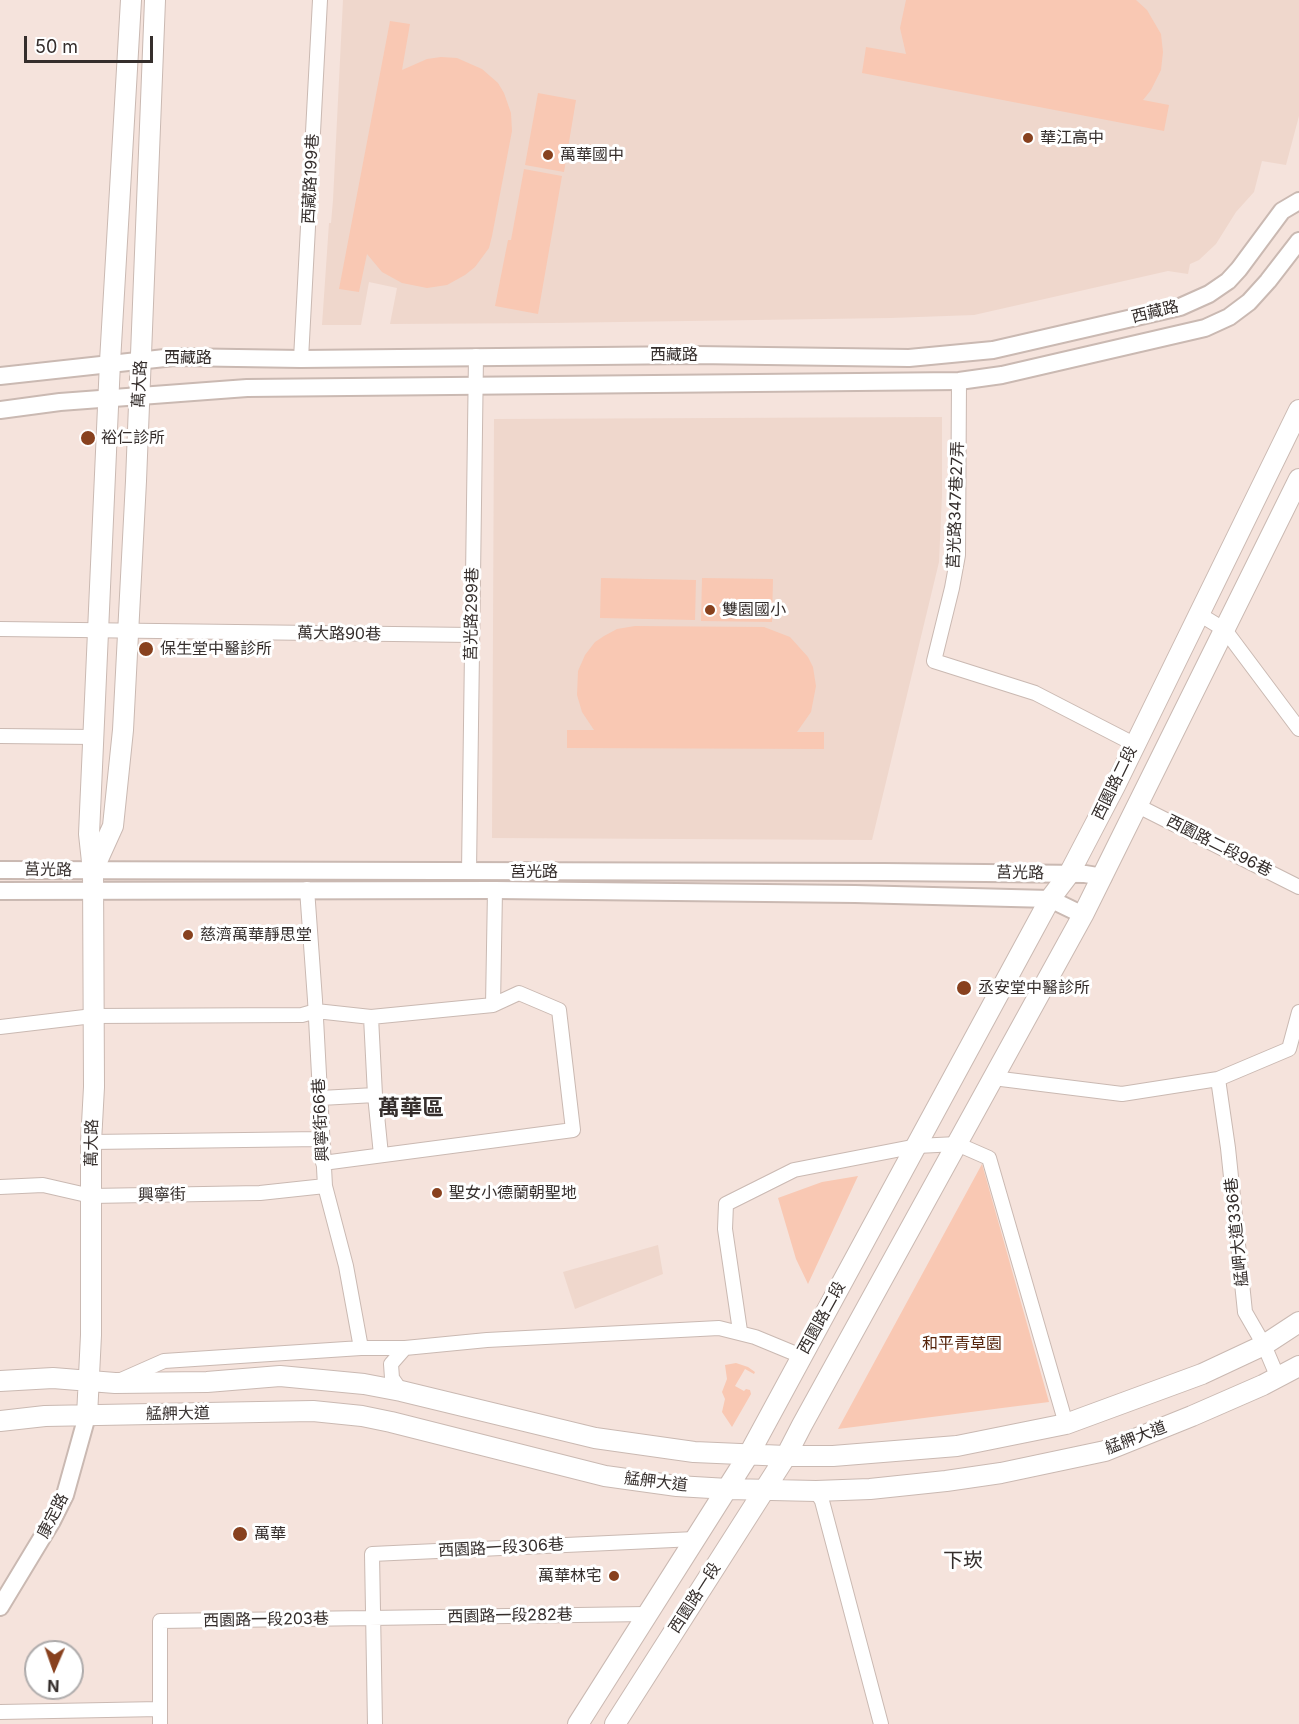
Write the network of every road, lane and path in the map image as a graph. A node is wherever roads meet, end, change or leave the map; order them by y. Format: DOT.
graph roads {
  1 [pos="131,0"];
  2 [pos="155,0"];
  3 [pos="320,0"];
  4 [pos="1299,201"];
  5 [pos="1299,241"];
  6 [pos="476,356"];
  7 [pos="141,359"];
  8 [pos="301,359"];
  9 [pos="110,362"];
  10 [pos="0,376"];
  11 [pos="959,381"];
  12 [pos="475,386"];
  13 [pos="139,396"];
  14 [pos="108,399"];
  15 [pos="0,410"];
  16 [pos="1299,410"];
  17 [pos="1299,479"];
  18 [pos="1199,614"];
  19 [pos="0,630"];
  20 [pos="1225,630"];
  21 [pos="99,632"];
  22 [pos="128,632"];
  23 [pos="472,635"];
  24 [pos="1299,729"];
  25 [pos="0,736"];
  26 [pos="94,737"];
  27 [pos="1134,744"];
  28 [pos="1138,806"];
  29 [pos="0,870"];
  30 [pos="93,871"];
  31 [pos="469,872"];
  32 [pos="1069,874"];
  33 [pos="1102,877"];
  34 [pos="1299,887"];
  35 [pos="307,889"];
  36 [pos="495,890"];
  37 [pos="0,891"];
  38 [pos="91,891"];
  39 [pos="1050,899"];
  40 [pos="1083,915"];
  41 [pos="493,1005"];
  42 [pos="316,1011"];
  43 [pos="1299,1012"];
  44 [pos="93,1016"];
  45 [pos="371,1017"];
  46 [pos="0,1027"];
  47 [pos="993,1078"];
  48 [pos="1218,1079"];
  49 [pos="375,1095"];
  50 [pos="321,1098"];
  51 [pos="321,1139"];
  52 [pos="91,1142"];
  53 [pos="957,1144"];
  54 [pos="916,1146"];
  55 [pos="381,1155"];
  56 [pos="323,1163"];
  57 [pos="325,1186"];
  58 [pos="0,1187"];
  59 [pos="91,1196"];
  60 [pos="1299,1322"];
  61 [pos="740,1331"];
  62 [pos="1264,1345"];
  63 [pos="361,1348"];
  64 [pos="405,1348"];
  65 [pos="801,1356"];
  66 [pos="1299,1366"];
  67 [pos="1278,1378"];
  68 [pos="88,1380"];
  69 [pos="0,1381"];
  70 [pos="115,1383"];
  71 [pos="401,1391"];
  72 [pos="87,1416"];
  73 [pos="0,1421"];
  74 [pos="1066,1424"];
  75 [pos="749,1454"];
  76 [pos="781,1464"];
  77 [pos="728,1489"];
  78 [pos="765,1489"];
  79 [pos="816,1491"];
  80 [pos="695,1539"];
  81 [pos="0,1608"];
  82 [pos="647,1614"];
  83 [pos="373,1618"];
  84 [pos="160,1708"];
  85 [pos="0,1712"];
  86 [pos="160,1724"];
  87 [pos="375,1724"];
  88 [pos="578,1724"];
  89 [pos="615,1724"];
  90 [pos="881,1724"];
  1 -- 9 [label="main road, 萬大路"];
  2 -- 7 [label="main road, 萬大路"];
  3 -- 8 [label="street, 西藏路199巷"];
  4 -- 6 [label="street, 西藏路"];
  5 -- 11 [label="street, 西藏路"];
  6 -- 8 [label="street, 西藏路"];
  6 -- 12 [label="street, 莒光路299巷"];
  7 -- 8 [label="street, 西藏路"];
  7 -- 9 [label="street, 西藏路"];
  7 -- 13 [label="main road, 萬大路"];
  9 -- 10 [label="street, 西藏路"];
  9 -- 14 [label="main road, 萬大路"];
  11 -- 12 [label="street, 西藏路"];
  11 -- 27 [label="street, 莒光路347巷27弄"];
  12 -- 13 [label="street, 西藏路"];
  12 -- 23 [label="street, 莒光路299巷"];
  13 -- 14 [label="street, 西藏路"];
  13 -- 22 [label="main road, 萬大路"];
  14 -- 15 [label="street, 西藏路"];
  14 -- 21 [label="main road, 萬大路"];
  16 -- 18 [label="main road, 西園路二段"];
  17 -- 20 [label="main road, 西園路二段"];
  18 -- 20 [label="street"];
  18 -- 27 [label="main road, 西園路二段"];
  19 -- 21 [label="street, 萬大路90巷"];
  20 -- 24 [label="street"];
  20 -- 28 [label="main road, 西園路二段"];
  21 -- 22 [label="street, 萬大路90巷"];
  21 -- 26 [label="main road, 萬大路"];
  22 -- 23 [label="street, 萬大路90巷"];
  22 -- 30 [label="main road, 萬大路"];
  23 -- 31 [label="street, 莒光路299巷"];
  25 -- 26 [label="street"];
  26 -- 30 [label="main road, 萬大路"];
  27 -- 32 [label="main road, 西園路二段"];
  28 -- 33 [label="main road, 西園路二段"];
  28 -- 34 [label="street, 西園路二段96巷"];
  29 -- 30 [label="street, 莒光路"];
  30 -- 31 [label="street, 莒光路"];
  30 -- 38 [label="main road, 萬大路"];
  31 -- 32 [label="street, 莒光路"];
  32 -- 33 [label="street, 莒光路"];
  32 -- 39 [label="main road, 西園路二段"];
  33 -- 40 [label="main road, 西園路二段"];
  35 -- 36 [label="street, 莒光路"];
  35 -- 38 [label="street, 莒光路"];
  35 -- 42 [label="street, 興寧街66巷"];
  36 -- 39 [label="street, 莒光路"];
  36 -- 41 [label="street"];
  37 -- 38 [label="street, 莒光路"];
  38 -- 44 [label="main road, 萬大路"];
  39 -- 40 [label="street"];
  39 -- 54 [label="main road, 西園路二段"];
  40 -- 47 [label="main road, 西園路二段"];
  41 -- 45 [label="street"];
  41 -- 55 [label="street"];
  42 -- 44 [label="street"];
  42 -- 45 [label="street"];
  42 -- 50 [label="street, 興寧街66巷"];
  43 -- 48 [label="street"];
  44 -- 46 [label="street"];
  44 -- 52 [label="main road, 萬大路"];
  45 -- 49 [label="street"];
  47 -- 48 [label="street"];
  47 -- 53 [label="main road, 西園路二段"];
  48 -- 62 [label="street, 艋岬大道336巷"];
  49 -- 50 [label="street"];
  49 -- 55 [label="street"];
  50 -- 51 [label="street, 興寧街66巷"];
  51 -- 52 [label="street"];
  51 -- 56 [label="street, 興寧街66巷"];
  52 -- 59 [label="main road, 萬大路"];
  53 -- 54 [label="street"];
  53 -- 74 [label="street"];
  53 -- 76 [label="main road, 西園路二段"];
  54 -- 61 [label="street"];
  54 -- 65 [label="main road, 西園路二段"];
  55 -- 56 [label="street"];
  56 -- 57 [label="street, 興寧街66巷"];
  57 -- 59 [label="street, 興寧街"];
  57 -- 63 [label="street, 興寧街66巷"];
  58 -- 59 [label="street, 興寧街"];
  59 -- 68 [label="main road, 萬大路"];
  60 -- 62 [label="main road, 艋舺大道"];
  61 -- 64 [label="street"];
  61 -- 65 [label="street"];
  62 -- 67 [label="street, 艋岬大道336巷"];
  62 -- 74 [label="main road, 艋舺大道"];
  63 -- 64 [label="street"];
  63 -- 70 [label="street"];
  64 -- 71 [label="street"];
  65 -- 75 [label="main road, 西園路二段"];
  66 -- 67 [label="main road, 艋舺大道"];
  67 -- 79 [label="main road, 艋舺大道"];
  68 -- 69 [label="main road, 艋舺大道"];
  68 -- 70 [label="main road, 艋舺大道"];
  68 -- 72 [label="main road, 萬大路"];
  70 -- 71 [label="main road, 艋舺大道"];
  71 -- 75 [label="main road, 艋舺大道"];
  72 -- 73 [label="main road, 艋舺大道"];
  72 -- 77 [label="main road, 艋舺大道"];
  72 -- 81 [label="street, 康定路"];
  74 -- 76 [label="main road, 艋舺大道"];
  75 -- 76 [label="main road, 艋舺大道"];
  75 -- 77 [label="main road, 西園路二段"];
  76 -- 78 [label="main road, 西園路一段"];
  77 -- 78 [label="main road, 艋舺大道"];
  77 -- 80 [label="main road, 西園路一段"];
  78 -- 79 [label="main road, 艋舺大道"];
  78 -- 89 [label="main road, 西園路一段"];
  79 -- 90 [label="street"];
  80 -- 82 [label="main road, 西園路一段"];
  80 -- 83 [label="street, 西園路一段306巷"];
  82 -- 83 [label="street, 西園路一段282巷"];
  82 -- 88 [label="main road, 西園路一段"];
  83 -- 84 [label="street, 西園路一段203巷"];
  83 -- 87 [label="street"];
  84 -- 85 [label="street"];
  84 -- 86 [label="street"];
}
